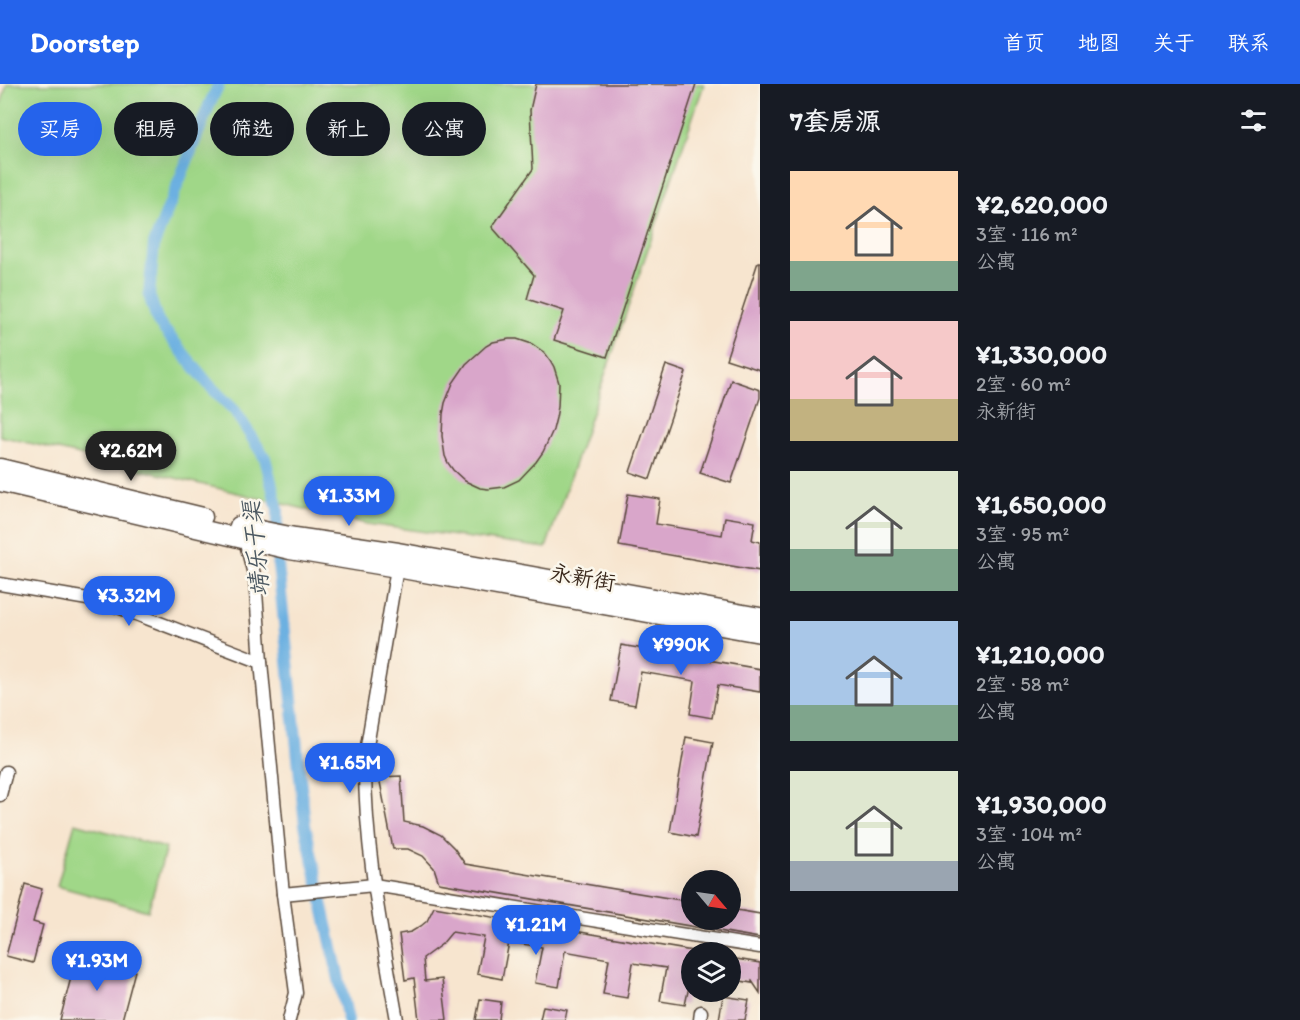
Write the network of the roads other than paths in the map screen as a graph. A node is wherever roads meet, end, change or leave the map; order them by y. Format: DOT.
graph roads {
  1 [pos="0,468"];
  2 [pos="0,482"];
  3 [pos="251,537"];
  4 [pos="398,560"];
  5 [pos="0,584"];
  6 [pos="760,617"];
  7 [pos="760,633"];
  8 [pos="261,662"];
  9 [pos="6,772"];
  10 [pos="0,795"];
  11 [pos="374,885"];
  12 [pos="282,894"];
  13 [pos="760,947"];
  14 [pos="289,1020"];
  15 [pos="397,1020"];
  1 -- 3 [label="street"];
  2 -- 3 [label="street"];
  3 -- 4 [label="street"];
  3 -- 8 [label="street"];
  4 -- 6 [label="street, 永新街"];
  4 -- 7 [label="street, 永新街"];
  4 -- 11 [label="street"];
  5 -- 8 [label="street"];
  8 -- 12 [label="street"];
  9 -- 10 [label="street"];
  11 -- 12 [label="street"];
  11 -- 13 [label="street"];
  11 -- 15 [label="street"];
  12 -- 14 [label="street"];
}
